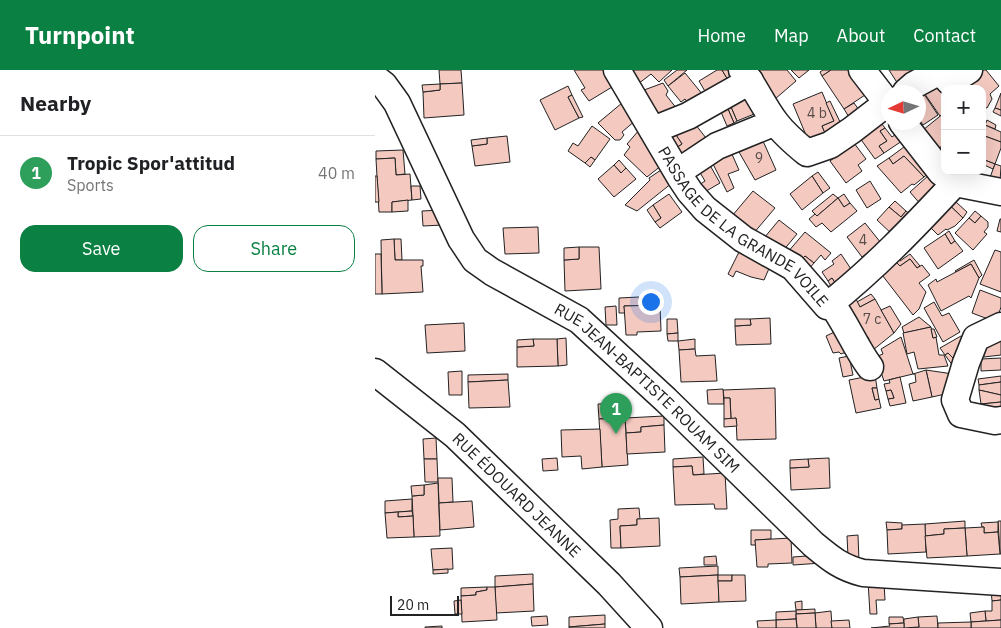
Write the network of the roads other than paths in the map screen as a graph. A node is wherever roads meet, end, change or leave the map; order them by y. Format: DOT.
graph roads {
  1 [pos="617,70"];
  2 [pos="969,70"];
  3 [pos="868,72"];
  4 [pos="746,76"];
  5 [pos="375,78"];
  6 [pos="914,85"];
  7 [pos="881,88"];
  8 [pos="881,114"];
  9 [pos="775,121"];
  10 [pos="653,130"];
  11 [pos="912,130"];
  12 [pos="677,172"];
  13 [pos="955,183"];
  14 [pos="1001,192"];
  15 [pos="831,303"];
  16 [pos="1001,326"];
  17 [pos="870,367"];
  18 [pos="375,372"];
  19 [pos="1001,420"];
  20 [pos="1001,582"];
  21 [pos="649,628"];
  1 -- 10 [label="street, PASSAGE DE LA GRANDE VOILE"];
  2 -- 6 [label="street"];
  3 -- 7 [label="street"];
  4 -- 9 [label="street"];
  4 -- 10 [label="street"];
  5 -- 20 [label="street, RUE JEAN-BAPTISTE ROUAM SIM"];
  8 -- 9 [label="street"];
  9 -- 12 [label="street"];
  10 -- 12 [label="street, PASSAGE DE LA GRANDE VOILE"];
  11 -- 13 [label="street"];
  12 -- 15 [label="street, PASSAGE DE LA GRANDE VOILE"];
  13 -- 14 [label="street"];
  13 -- 15 [label="street, PASSAGE DE LA GRANDE VOILE"];
  15 -- 17 [label="street"];
  16 -- 19 [label="street"];
  18 -- 21 [label="street, RUE ÉDOUARD JEANNE"];
}
